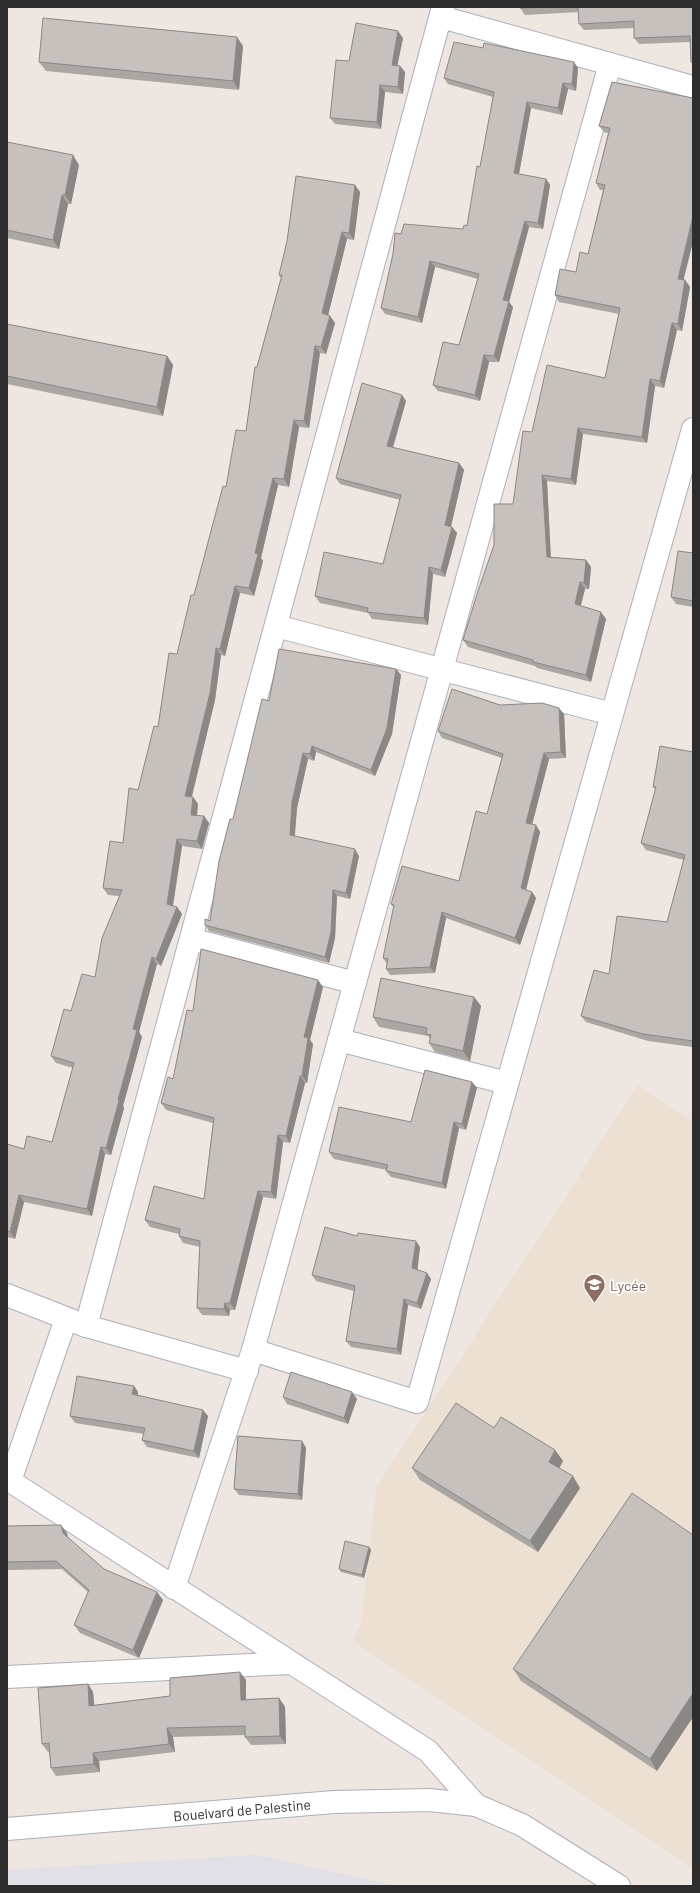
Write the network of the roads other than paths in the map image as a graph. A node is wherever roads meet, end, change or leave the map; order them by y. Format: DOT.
graph roads {
  1 [pos="442,12"];
  2 [pos="610,64"];
  3 [pos="693,87"];
  4 [pos="693,429"];
  5 [pos="276,626"];
  6 [pos="442,669"];
  7 [pos="612,714"];
  8 [pos="191,939"];
  9 [pos="355,983"];
  10 [pos="339,1040"];
  11 [pos="507,1083"];
  12 [pos="7,1295"];
  13 [pos="66,1319"];
  14 [pos="86,1326"];
  15 [pos="253,1350"];
  16 [pos="247,1371"];
  17 [pos="9,1480"];
  18 [pos="174,1588"];
  19 [pos="291,1663"];
  20 [pos="7,1677"];
  21 [pos="476,1805"];
  22 [pos="7,1829"];
  23 [pos="619,1886"];
  1 -- 2 [label="street"];
  1 -- 5 [label="street"];
  2 -- 3 [label="street"];
  2 -- 6 [label="street"];
  4 -- 7 [label="street"];
  5 -- 6 [label="street"];
  5 -- 8 [label="street"];
  6 -- 7 [label="street"];
  6 -- 9 [label="street"];
  7 -- 11 [label="street"];
  8 -- 9 [label="street"];
  8 -- 14 [label="street"];
  9 -- 10 [label="street"];
  10 -- 11 [label="street"];
  10 -- 15 [label="street"];
  11 -- 15 [label="street"];
  12 -- 13 [label="street"];
  13 -- 14 [label="street"];
  13 -- 17 [label="street"];
  14 -- 16 [label="street"];
  15 -- 16 [label="street"];
  16 -- 18 [label="street"];
  17 -- 18 [label="street"];
  18 -- 19 [label="street"];
  19 -- 20 [label="street"];
  19 -- 21 [label="street"];
  21 -- 22 [label="street, Bouelvard de Palestine"];
  21 -- 23 [label="street"];
}
